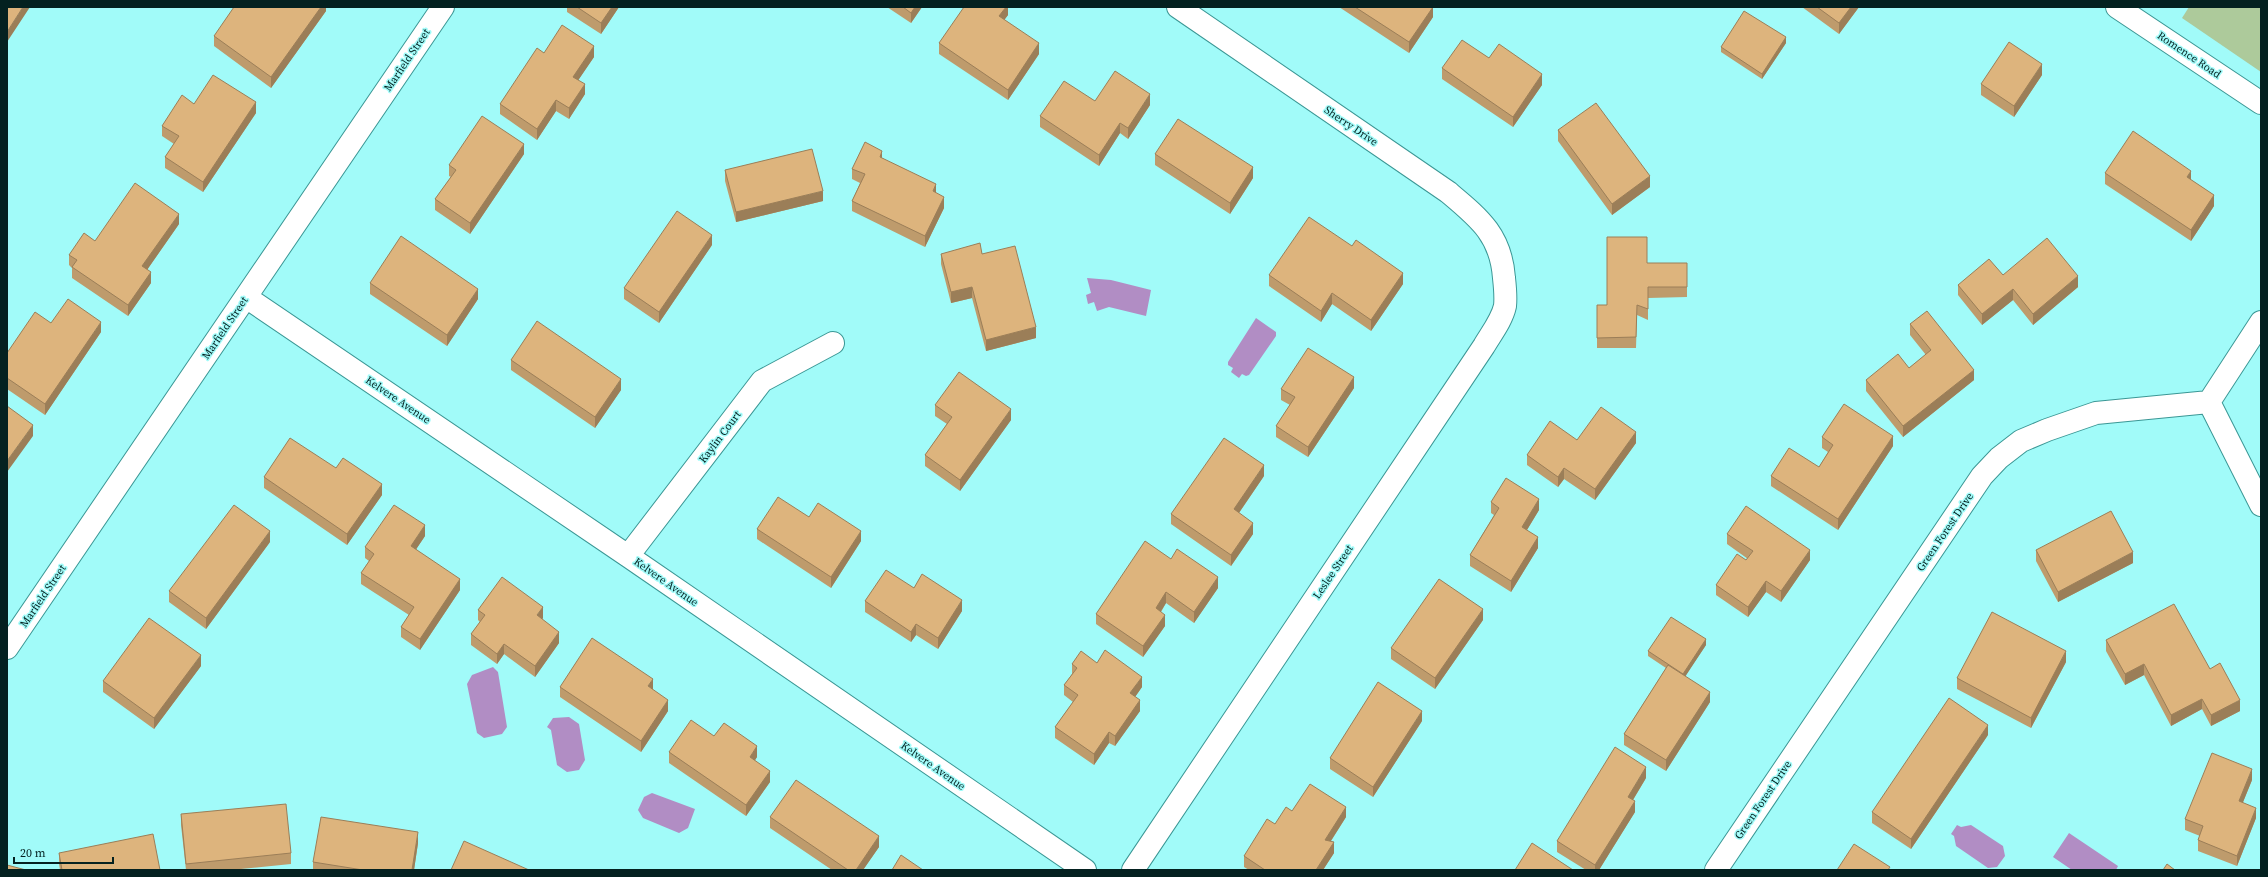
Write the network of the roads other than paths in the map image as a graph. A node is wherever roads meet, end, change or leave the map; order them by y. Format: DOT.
graph roads {
  1 [pos="443,7"];
  2 [pos="1178,7"];
  3 [pos="2118,7"];
  4 [pos="2261,103"];
  5 [pos="1503,264"];
  6 [pos="246,297"];
  7 [pos="2261,322"];
  8 [pos="833,343"];
  9 [pos="2210,402"];
  10 [pos="2261,505"];
  11 [pos="628,556"];
  12 [pos="7,648"];
  13 [pos="1085,870"];
  14 [pos="1133,870"];
  15 [pos="1716,870"];
  1 -- 6 [label="street, Marfield Street"];
  2 -- 5 [label="street, Sherry Drive"];
  3 -- 4 [label="street, Romence Road"];
  5 -- 14 [label="street, Leslee Street"];
  6 -- 11 [label="street, Kelvere Avenue"];
  6 -- 12 [label="street, Marfield Street"];
  7 -- 9 [label="street"];
  8 -- 11 [label="street, Kaylin Court"];
  9 -- 10 [label="street"];
  9 -- 15 [label="street, Green Forest Drive"];
  11 -- 13 [label="street, Kelvere Avenue"];
}
